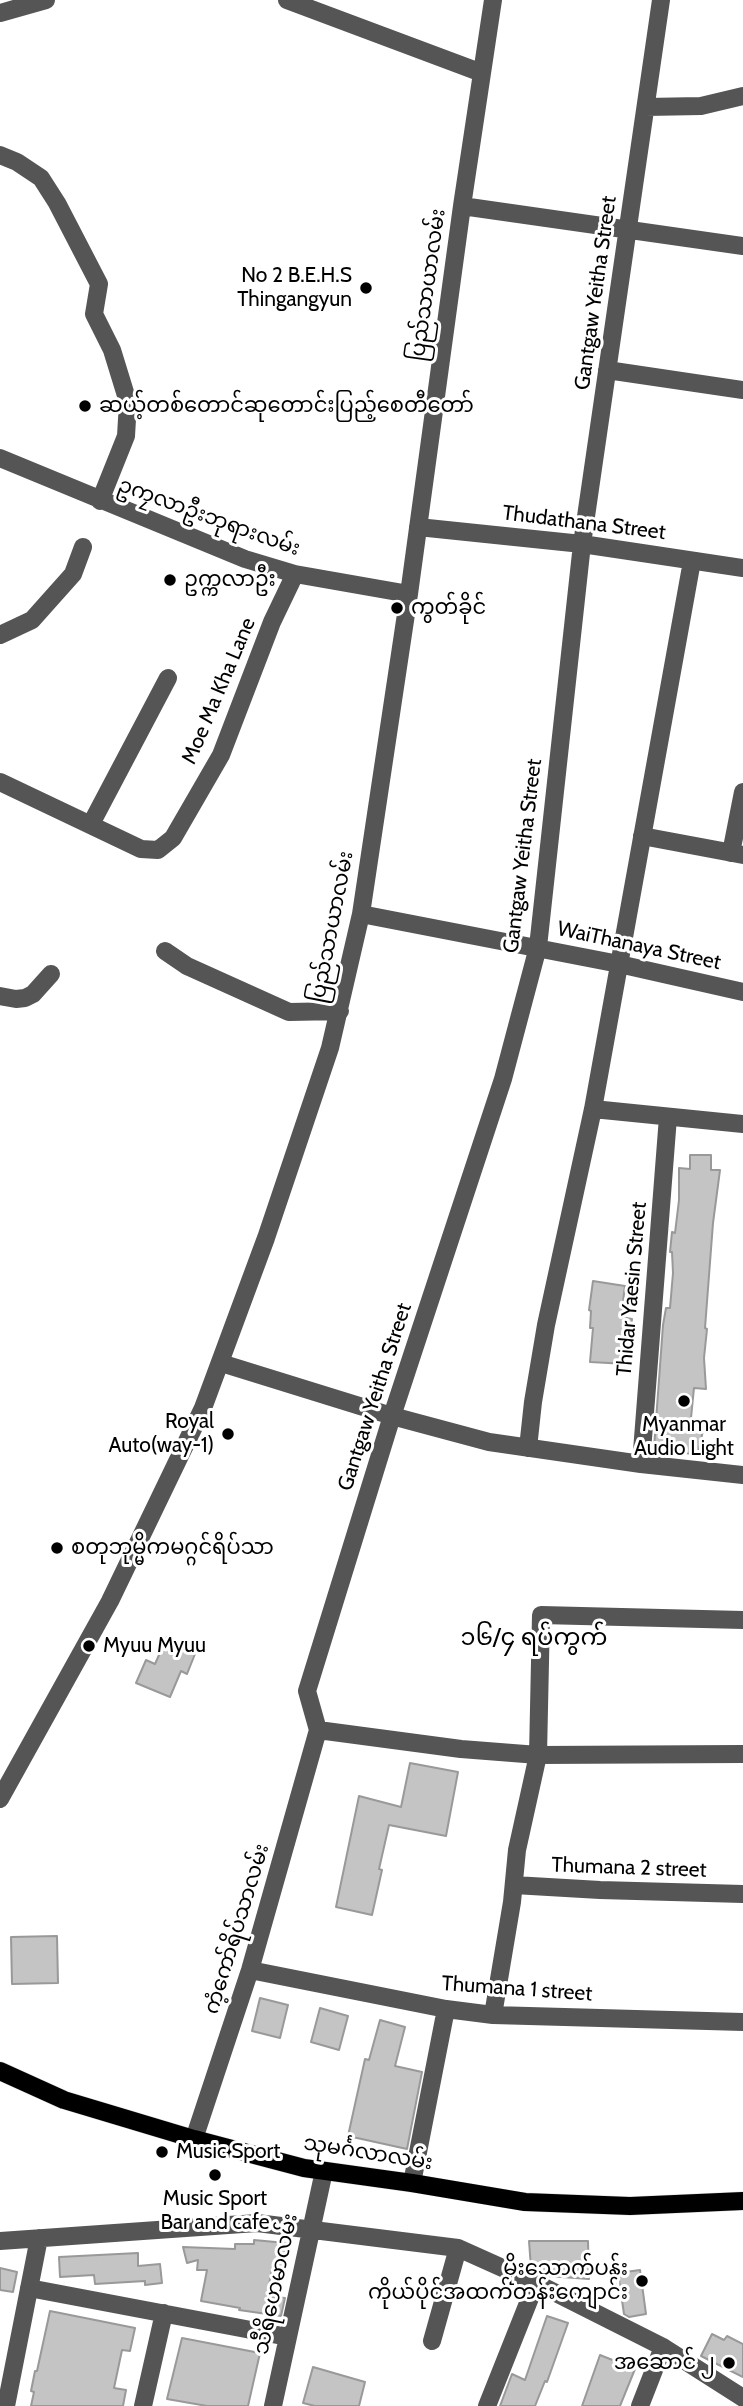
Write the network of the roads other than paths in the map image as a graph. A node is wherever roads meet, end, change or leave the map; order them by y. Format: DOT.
graph roads {
  1 [pos="46,0"];
  2 [pos="287,0"];
  3 [pos="493,0"];
  4 [pos="661,0"];
  5 [pos="0,13"];
  6 [pos="482,73"];
  7 [pos="743,96"];
  8 [pos="646,107"];
  9 [pos="0,155"];
  10 [pos="462,206"];
  11 [pos="628,229"];
  12 [pos="743,246"];
  13 [pos="607,370"];
  14 [pos="743,390"];
  15 [pos="0,458"];
  16 [pos="100,501"];
  17 [pos="418,527"];
  18 [pos="582,544"];
  19 [pos="83,547"];
  20 [pos="692,561"];
  21 [pos="743,568"];
  22 [pos="295,574"];
  23 [pos="409,594"];
  24 [pos="0,635"];
  25 [pos="168,678"];
  26 [pos="0,782"];
  27 [pos="743,792"];
  28 [pos="91,824"];
  29 [pos="642,836"];
  30 [pos="737,854"];
  31 [pos="361,914"];
  32 [pos="538,947"];
  33 [pos="164,951"];
  34 [pos="619,964"];
  35 [pos="51,974"];
  36 [pos="743,992"];
  37 [pos="0,996"];
  38 [pos="340,1011"];
  39 [pos="593,1109"];
  40 [pos="668,1117"];
  41 [pos="743,1124"];
  42 [pos="221,1363"];
  43 [pos="392,1416"];
  44 [pos="528,1448"];
  45 [pos="641,1464"];
  46 [pos="743,1475"];
  47 [pos="743,1620"];
  48 [pos="318,1730"];
  49 [pos="743,1754"];
  50 [pos="538,1755"];
  51 [pos="0,1799"];
  52 [pos="514,1885"];
  53 [pos="743,1895"];
  54 [pos="250,1970"];
  55 [pos="446,2009"];
  56 [pos="493,2015"];
  57 [pos="743,2022"];
  58 [pos="0,2071"];
  59 [pos="194,2139"];
  60 [pos="324,2171"];
  61 [pos="412,2183"];
  62 [pos="743,2201"];
  63 [pos="312,2229"];
  64 [pos="39,2238"];
  65 [pos="0,2241"];
  66 [pos="458,2248"];
  67 [pos="536,2283"];
  68 [pos="29,2288"];
  69 [pos="164,2313"];
  70 [pos="288,2337"];
  71 [pos="432,2341"];
  72 [pos="663,2347"];
  73 [pos="743,2398"];
  74 [pos="6,2406"];
  75 [pos="143,2406"];
  76 [pos="273,2406"];
  77 [pos="487,2406"];
  78 [pos="640,2406"];
  1 -- 5 [label="street"];
  2 -- 6 [label="street"];
  3 -- 6 [label="street, ပြည်သာယာလမ်း"];
  4 -- 8 [label="street, Gantgaw Yeitha Street"];
  6 -- 10 [label="street, ပြည်သာယာလမ်း"];
  7 -- 8 [label="street"];
  8 -- 11 [label="street, Gantgaw Yeitha Street"];
  9 -- 16 [label="street"];
  10 -- 11 [label="street"];
  10 -- 17 [label="street, ပြည်သာယာလမ်း"];
  11 -- 12 [label="street"];
  11 -- 13 [label="street, Gantgaw Yeitha Street"];
  13 -- 14 [label="street"];
  13 -- 18 [label="street, Gantgaw Yeitha Street"];
  15 -- 16 [label="street, ဥကၠလာဦးဘုရားလမ်း"];
  16 -- 22 [label="street, ဥကၠလာဦးဘုရားလမ်း"];
  17 -- 18 [label="street, Thudathana Street"];
  17 -- 23 [label="street, ပြည်သာယာလမ်း"];
  18 -- 20 [label="street, Thudathana Street"];
  18 -- 32 [label="street, Gantgaw Yeitha Street"];
  19 -- 24 [label="street"];
  20 -- 21 [label="street, Thudathana Street"];
  20 -- 29 [label="street"];
  22 -- 23 [label="street, ဥကၠလာဦးဘုရားလမ်း"];
  22 -- 28 [label="street, Moe Ma Kha Lane"];
  23 -- 31 [label="street, ပြည်သာယာလမ်း"];
  25 -- 28 [label="street"];
  26 -- 28 [label="street, Moe Ma Kha Lane"];
  27 -- 30 [label="street"];
  29 -- 30 [label="street"];
  29 -- 34 [label="street"];
  31 -- 32 [label="street, WaiThanaya Street"];
  31 -- 38 [label="street, ပြည်သာယာလမ်း"];
  32 -- 34 [label="street, WaiThanaya Street"];
  32 -- 43 [label="street, Gantgaw Yeitha Street"];
  33 -- 38 [label="street"];
  34 -- 36 [label="street, WaiThanaya Street"];
  34 -- 39 [label="street"];
  35 -- 37 [label="street"];
  38 -- 42 [label="street, ပြည်သာယာလမ်း"];
  39 -- 40 [label="street"];
  39 -- 44 [label="street"];
  40 -- 41 [label="street"];
  40 -- 45 [label="street, Thidar Yaesin Street"];
  42 -- 43 [label="street"];
  42 -- 51 [label="street, ပြည်သာယာလမ်း"];
  43 -- 44 [label="street"];
  43 -- 48 [label="street, Gantgaw Yeitha Street"];
  44 -- 45 [label="street"];
  45 -- 46 [label="street"];
  47 -- 50 [label="street"];
  48 -- 50 [label="street"];
  48 -- 54 [label="street, ကံ့ကော်ရိပ်သာလမ်း"];
  49 -- 50 [label="street"];
  50 -- 52 [label="street"];
  52 -- 53 [label="street, Thumana 2 street"];
  52 -- 56 [label="street"];
  54 -- 55 [label="street, Thumana 1 street"];
  54 -- 59 [label="street, ကံ့ကော်ရိပ်သာလမ်း"];
  55 -- 56 [label="street, Thumana 1 street"];
  55 -- 61 [label="street"];
  56 -- 57 [label="street, Thumana 1 street"];
  58 -- 59 [label="main road, သုမင်္ဂလာလမ်း"];
  59 -- 60 [label="main road, သုမင်္ဂလာလမ်း"];
  60 -- 61 [label="main road, သုမင်္ဂလာလမ်း"];
  60 -- 63 [label="street, သီရိဟေမာလမ်း"];
  61 -- 62 [label="main road, သုမင်္ဂလာလမ်း"];
  63 -- 64 [label="street"];
  63 -- 66 [label="street"];
  63 -- 70 [label="street, သီရိဟေမာလမ်း"];
  64 -- 65 [label="street"];
  64 -- 68 [label="street"];
  66 -- 67 [label="street"];
  66 -- 71 [label="street"];
  67 -- 72 [label="street"];
  67 -- 77 [label="street"];
  68 -- 69 [label="street"];
  68 -- 74 [label="street"];
  69 -- 70 [label="street"];
  69 -- 75 [label="street"];
  70 -- 76 [label="street, သီရိဟေမာလမ်း"];
  72 -- 73 [label="street"];
  72 -- 78 [label="street"];
}
